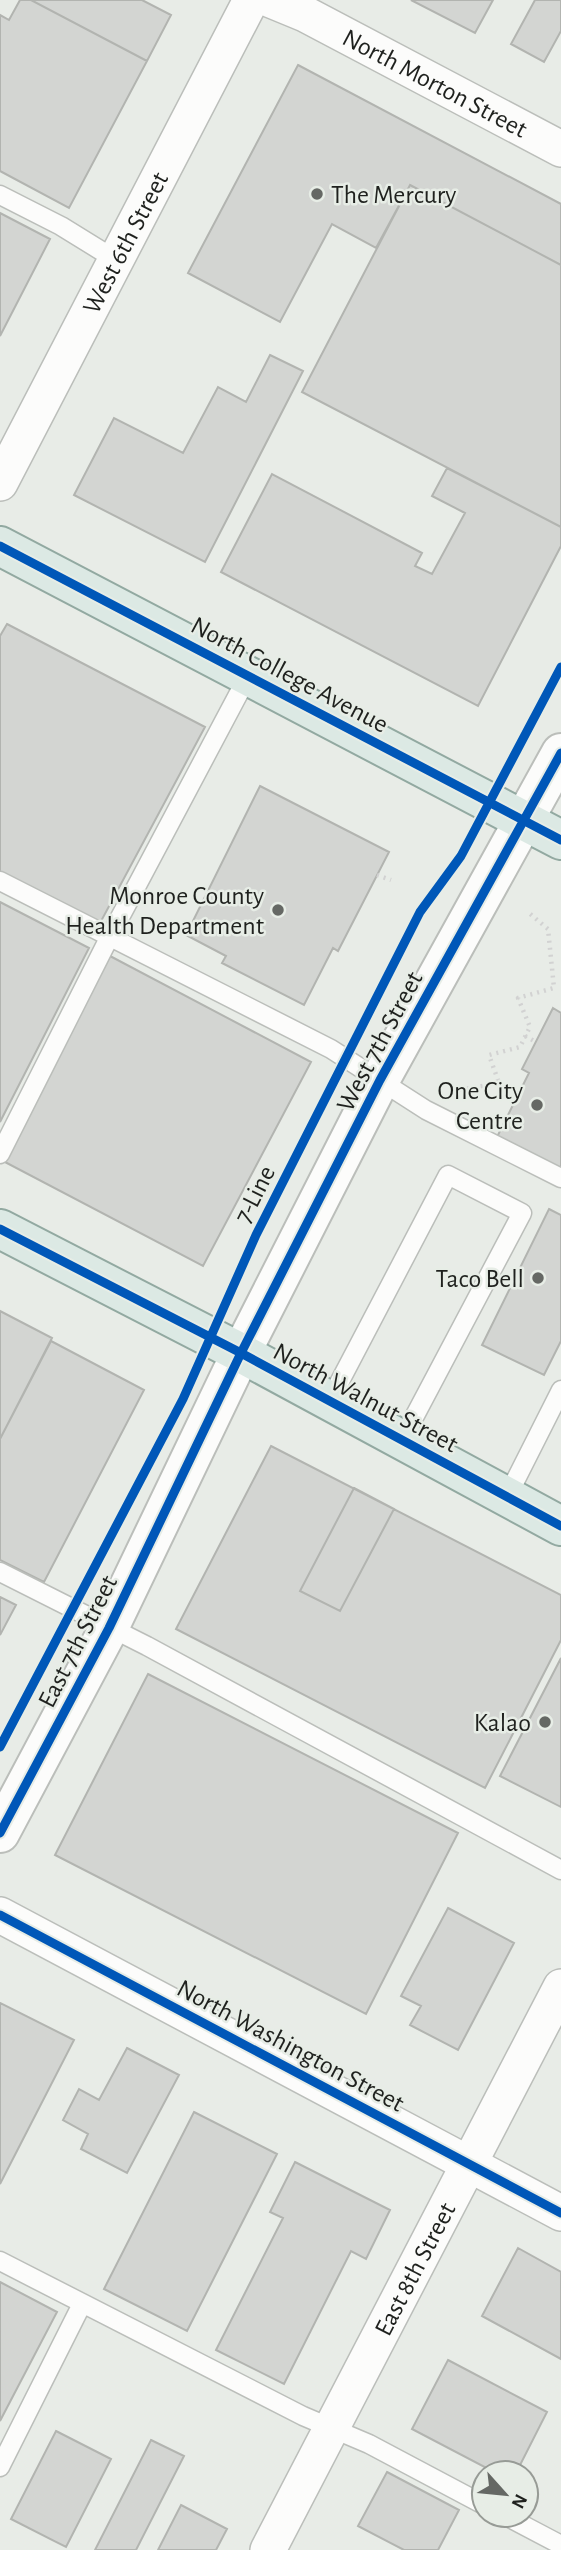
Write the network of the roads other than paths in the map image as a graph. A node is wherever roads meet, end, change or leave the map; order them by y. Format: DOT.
graph roads {
  1 [pos="251,0"];
  2 [pos="271,0"];
  3 [pos="561,149"];
  4 [pos="0,195"];
  5 [pos="116,260"];
  6 [pos="0,483"];
  7 [pos="0,546"];
  8 [pos="248,676"];
  9 [pos="561,753"];
  10 [pos="524,821"];
  11 [pos="561,840"];
  12 [pos="0,881"];
  13 [pos="109,937"];
  14 [pos="380,1080"];
  15 [pos="0,1154"];
  16 [pos="561,1178"];
  17 [pos="0,1229"];
  18 [pos="241,1353"];
  19 [pos="561,1390"];
  20 [pos="329,1402"];
  21 [pos="402,1440"];
  22 [pos="507,1497"];
  23 [pos="561,1526"];
  24 [pos="0,1572"];
  25 [pos="109,1628"];
  26 [pos="0,1833"];
  27 [pos="561,1870"];
  28 [pos="0,1915"];
  29 [pos="561,1987"];
  30 [pos="469,2163"];
  31 [pos="561,2213"];
  32 [pos="0,2261"];
  33 [pos="82,2304"];
  34 [pos="331,2429"];
  35 [pos="0,2467"];
  36 [pos="470,2498"];
  37 [pos="531,2529"];
  38 [pos="561,2545"];
  39 [pos="268,2550"];
  1 -- 5 [label="street, West 6th Street"];
  2 -- 3 [label="street, North Morton Street"];
  4 -- 5 [label="lane"];
  5 -- 6 [label="street, West 6th Street"];
  7 -- 8 [label="main road, North College Avenue"];
  8 -- 10 [label="main road, North College Avenue"];
  8 -- 13 [label="lane"];
  9 -- 10 [label="street, West 7th Street"];
  10 -- 11 [label="main road, North College Avenue"];
  10 -- 14 [label="street, West 7th Street"];
  12 -- 13 [label="lane"];
  13 -- 14 [label="lane"];
  13 -- 15 [label="lane"];
  14 -- 16 [label="lane"];
  14 -- 18 [label="street, West 7th Street"];
  17 -- 18 [label="main road, North Walnut Street"];
  18 -- 20 [label="main road, North Walnut Street"];
  18 -- 25 [label="street, East 7th Street"];
  19 -- 22 [label="lane"];
  20 -- 21 [label="main road, North Walnut Street"];
  20 -- 21 [label="lane"];
  21 -- 22 [label="main road, North Walnut Street"];
  22 -- 23 [label="main road, North Walnut Street"];
  24 -- 25 [label="lane"];
  25 -- 26 [label="street, East 7th Street"];
  25 -- 27 [label="lane"];
  28 -- 30 [label="street, North Washington Street"];
  29 -- 30 [label="street, East 8th Street"];
  30 -- 31 [label="street, North Washington Street"];
  30 -- 34 [label="street, East 8th Street"];
  32 -- 33 [label="lane"];
  33 -- 34 [label="lane"];
  33 -- 35 [label="lane"];
  34 -- 36 [label="lane"];
  34 -- 39 [label="street, East 8th Street"];
  37 -- 38 [label="lane"];
}
